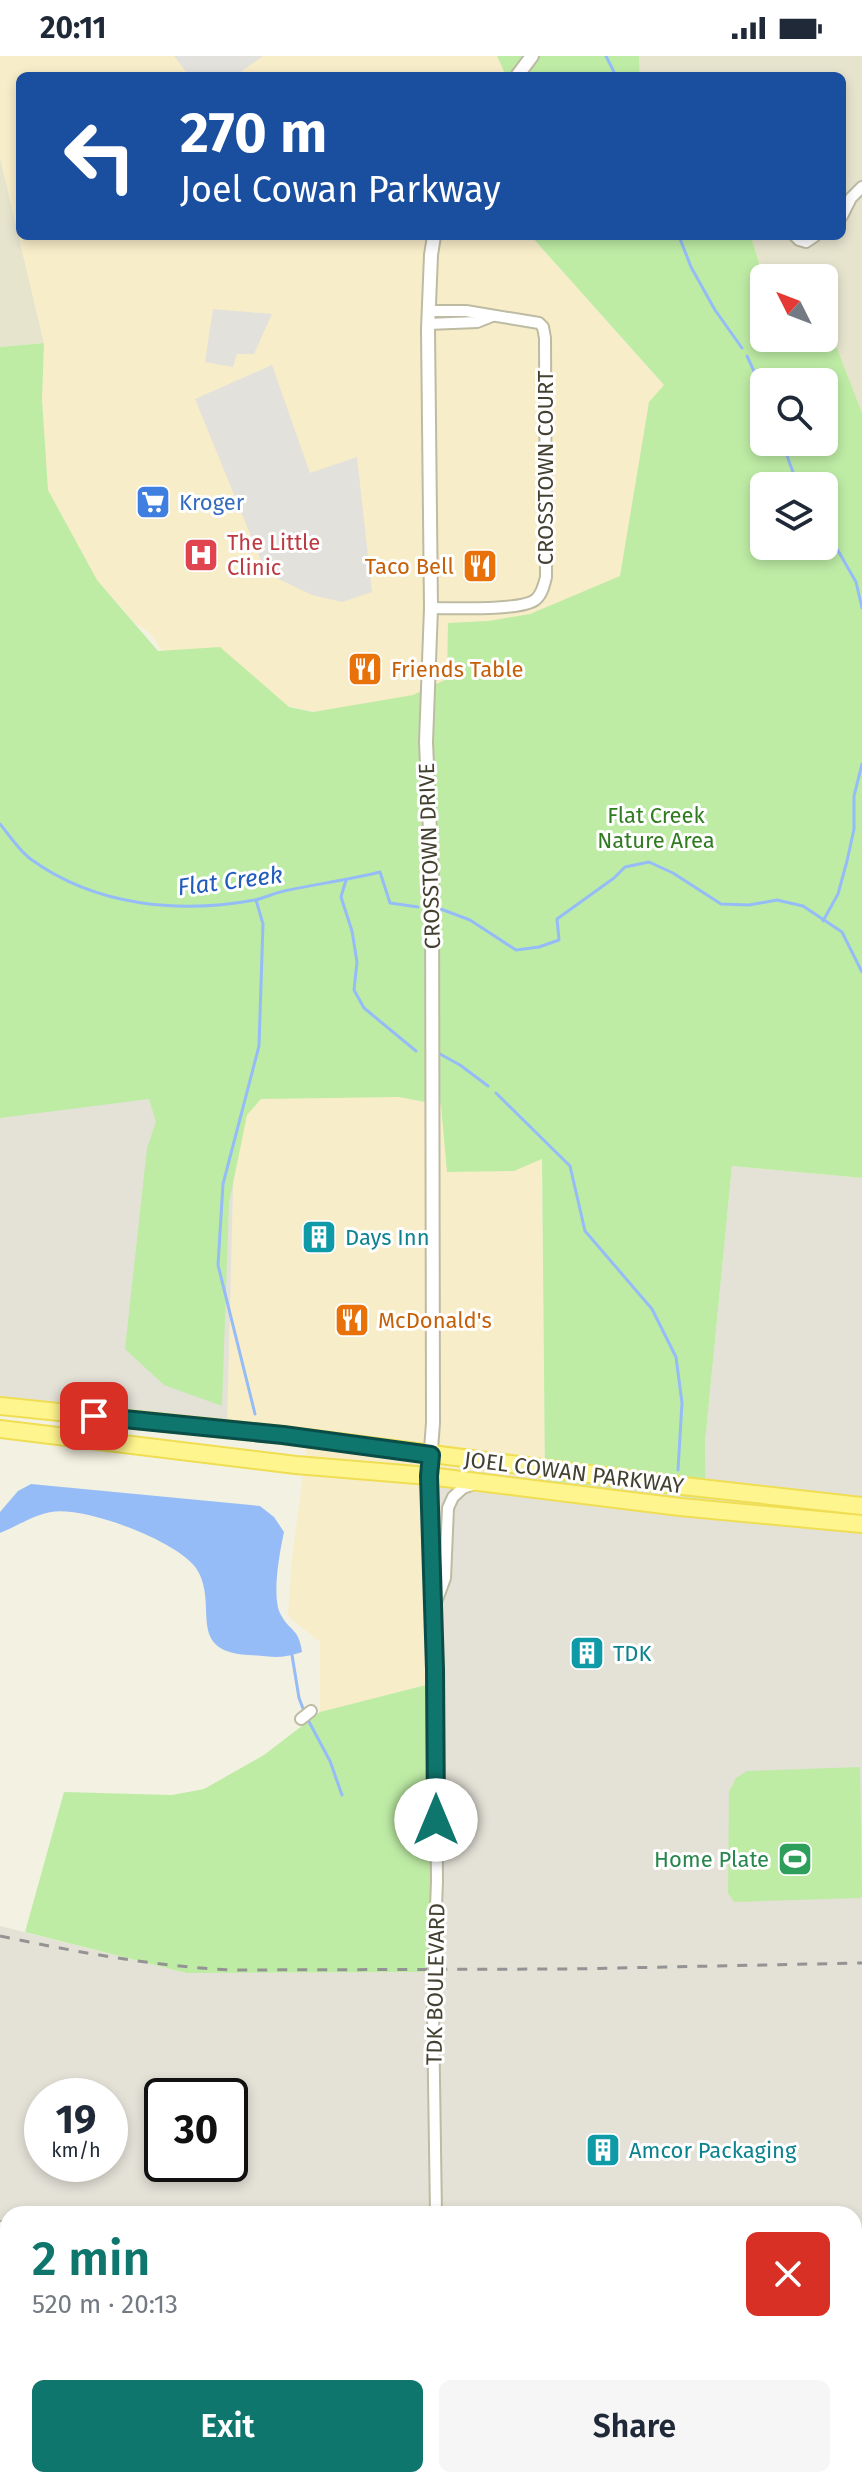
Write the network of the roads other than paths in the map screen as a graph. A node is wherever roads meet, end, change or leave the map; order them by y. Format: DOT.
graph roads {
  1 [pos="862,187"];
  2 [pos="846,208"];
  3 [pos="433,240"];
  4 [pos="429,317"];
  5 [pos="431,608"];
  6 [pos="0,1406"];
  7 [pos="0,1429"];
  8 [pos="431,1455"];
  9 [pos="429,1476"];
  10 [pos="478,1482"];
  11 [pos="862,1506"];
  12 [pos="862,1524"];
  13 [pos="433,1611"];
  14 [pos="311,1711"];
  15 [pos="301,1719"];
  16 [pos="436,2206"];
  1 -- 2 [label="street"];
  3 -- 4 [label="street, CROSSTOWN DRIVE"];
  4 -- 5 [label="street, CROSSTOWN DRIVE"];
  4 -- 5 [label="street, CROSSTOWN COURT"];
  5 -- 8 [label="street, CROSSTOWN DRIVE"];
  6 -- 8 [label="main road, JOEL COWAN PARKWAY"];
  7 -- 9 [label="main road, JOEL COWAN PARKWAY"];
  8 -- 9 [label="street, CROSSTOWN DRIVE"];
  8 -- 11 [label="main road, JOEL COWAN PARKWAY"];
  9 -- 10 [label="main road, JOEL COWAN PARKWAY"];
  9 -- 13 [label="street, TDK BOULEVARD"];
  10 -- 12 [label="main road, JOEL COWAN PARKWAY"];
  10 -- 13 [label="street, TDK BOULEVARD"];
  13 -- 16 [label="street, TDK BOULEVARD, bridge"];
  14 -- 15 [label="street"];
}
